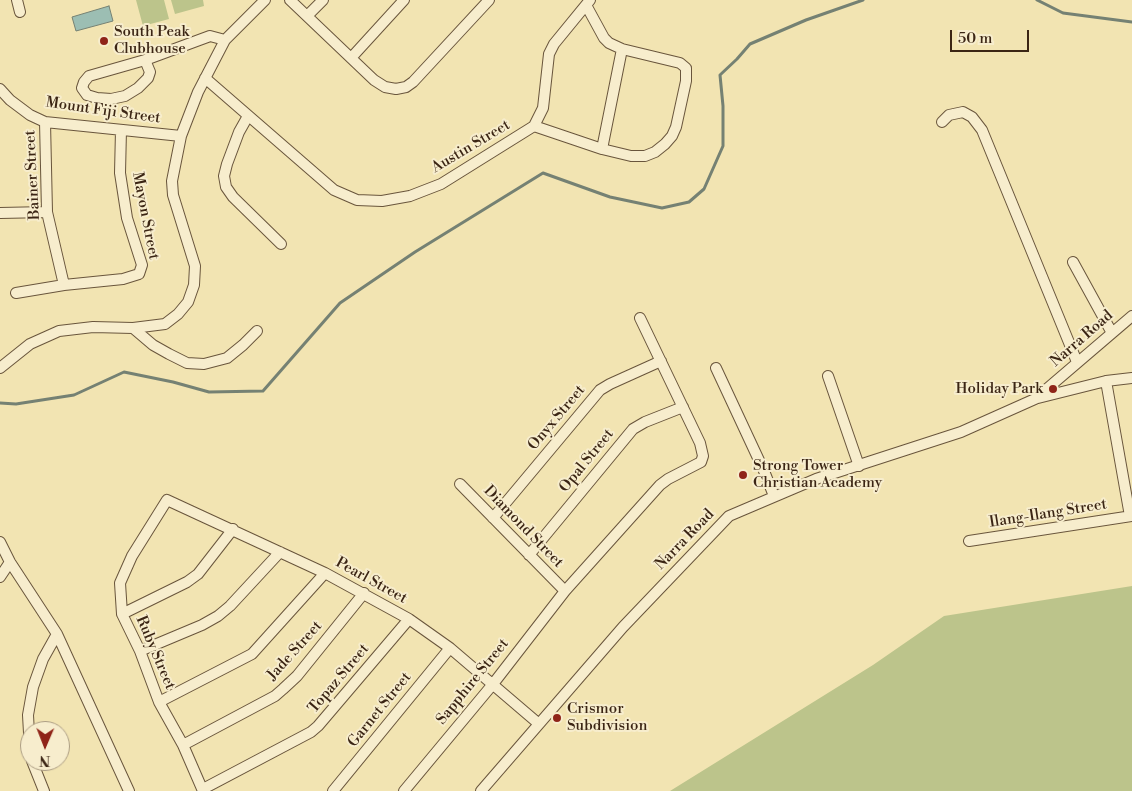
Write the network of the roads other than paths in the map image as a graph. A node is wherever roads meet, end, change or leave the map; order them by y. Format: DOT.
graph roads {
  1 [pos="17,0"];
  2 [pos="265,0"];
  3 [pos="290,0"];
  4 [pos="323,0"];
  5 [pos="404,0"];
  6 [pos="489,0"];
  7 [pos="588,3"];
  8 [pos="20,12"];
  9 [pos="307,16"];
  10 [pos="225,40"];
  11 [pos="622,50"];
  12 [pos="351,58"];
  13 [pos="144,60"];
  14 [pos="206,78"];
  15 [pos="0,89"];
  16 [pos="248,116"];
  17 [pos="45,122"];
  18 [pos="942,122"];
  19 [pos="534,126"];
  20 [pos="121,130"];
  21 [pos="181,136"];
  22 [pos="602,149"];
  23 [pos="47,212"];
  24 [pos="0,213"];
  25 [pos="281,244"];
  26 [pos="1073,262"];
  27 [pos="64,285"];
  28 [pos="16,294"];
  29 [pos="1132,316"];
  30 [pos="640,318"];
  31 [pos="133,328"];
  32 [pos="257,331"];
  33 [pos="1112,333"];
  34 [pos="661,361"];
  35 [pos="1077,362"];
  36 [pos="0,368"];
  37 [pos="716,368"];
  38 [pos="828,376"];
  39 [pos="1132,378"];
  40 [pos="1106,381"];
  41 [pos="1035,399"];
  42 [pos="683,407"];
  43 [pos="860,466"];
  44 [pos="460,484"];
  45 [pos="774,496"];
  46 [pos="167,500"];
  47 [pos="1131,516"];
  48 [pos="493,518"];
  49 [pos="233,529"];
  50 [pos="969,541"];
  51 [pos="0,542"];
  52 [pos="280,552"];
  53 [pos="529,555"];
  54 [pos="10,562"];
  55 [pos="325,573"];
  56 [pos="0,577"];
  57 [pos="565,591"];
  58 [pos="364,593"];
  59 [pos="122,614"];
  60 [pos="409,619"];
  61 [pos="58,634"];
  62 [pos="450,648"];
  63 [pos="140,652"];
  64 [pos="493,684"];
  65 [pos="159,702"];
  66 [pos="28,721"];
  67 [pos="538,724"];
  68 [pos="183,745"];
  69 [pos="36,771"];
  70 [pos="203,790"];
  71 [pos="44,791"];
  72 [pos="129,791"];
  73 [pos="332,791"];
  74 [pos="404,791"];
  75 [pos="481,791"];
  1 -- 8 [label="street"];
  2 -- 10 [label="street"];
  3 -- 9 [label="street"];
  4 -- 9 [label="street"];
  5 -- 12 [label="street"];
  6 -- 12 [label="street"];
  7 -- 11 [label="street"];
  7 -- 19 [label="street, Austin Street"];
  9 -- 12 [label="street"];
  10 -- 13 [label="street"];
  10 -- 14 [label="street"];
  11 -- 22 [label="street"];
  11 -- 22 [label="street"];
  13 -- 13 [label="street"];
  14 -- 16 [label="street, Austin Street"];
  14 -- 21 [label="street"];
  15 -- 17 [label="street, Mount Fiji Street"];
  16 -- 19 [label="street, Austin Street"];
  16 -- 25 [label="street"];
  17 -- 20 [label="street, Mount Fiji Street"];
  17 -- 23 [label="street, Bainer Street"];
  18 -- 35 [label="street"];
  19 -- 22 [label="street"];
  20 -- 21 [label="street, Mount Fiji Street"];
  20 -- 27 [label="street, Mayon Street"];
  21 -- 31 [label="street"];
  23 -- 24 [label="street"];
  23 -- 27 [label="street, Bainer Street"];
  26 -- 33 [label="street"];
  27 -- 28 [label="street, Mayon Street"];
  29 -- 33 [label="street, Narra Road"];
  30 -- 34 [label="street"];
  31 -- 32 [label="street"];
  31 -- 36 [label="street"];
  33 -- 35 [label="street, Narra Road"];
  34 -- 42 [label="street"];
  34 -- 48 [label="street, Onyx Street"];
  35 -- 41 [label="street, Narra Road"];
  37 -- 45 [label="street"];
  38 -- 43 [label="street"];
  39 -- 40 [label="street"];
  40 -- 41 [label="street"];
  40 -- 47 [label="street"];
  41 -- 43 [label="street, Narra Road"];
  42 -- 53 [label="street, Opal Street"];
  42 -- 57 [label="street, Sapphire Street"];
  43 -- 45 [label="street, Narra Road"];
  44 -- 48 [label="street, Diamond Street"];
  45 -- 67 [label="street, Narra Road"];
  46 -- 49 [label="street, Pearl Street"];
  46 -- 59 [label="street, Ruby Street"];
  47 -- 50 [label="street, Ilang-Ilang Street"];
  48 -- 53 [label="street, Diamond Street"];
  49 -- 52 [label="street, Pearl Street"];
  49 -- 59 [label="street"];
  51 -- 54 [label="street"];
  52 -- 55 [label="street, Pearl Street"];
  52 -- 63 [label="street"];
  53 -- 57 [label="street, Diamond Street"];
  54 -- 56 [label="street"];
  54 -- 61 [label="street"];
  55 -- 58 [label="street, Pearl Street"];
  55 -- 65 [label="street"];
  57 -- 64 [label="street, Sapphire Street"];
  58 -- 60 [label="street, Pearl Street"];
  58 -- 68 [label="street, Jade Street"];
  59 -- 63 [label="street, Ruby Street"];
  60 -- 62 [label="street, Pearl Street"];
  60 -- 70 [label="street, Topaz Street"];
  61 -- 66 [label="street"];
  61 -- 72 [label="street"];
  62 -- 64 [label="street, Pearl Street"];
  62 -- 73 [label="street, Garnet Street"];
  63 -- 65 [label="street, Ruby Street"];
  64 -- 67 [label="street, Pearl Street"];
  64 -- 74 [label="street, Sapphire Street"];
  65 -- 68 [label="street, Ruby Street"];
  67 -- 75 [label="street, Narra Road"];
  68 -- 70 [label="street, Ruby Street"];
  69 -- 71 [label="street"];
}
